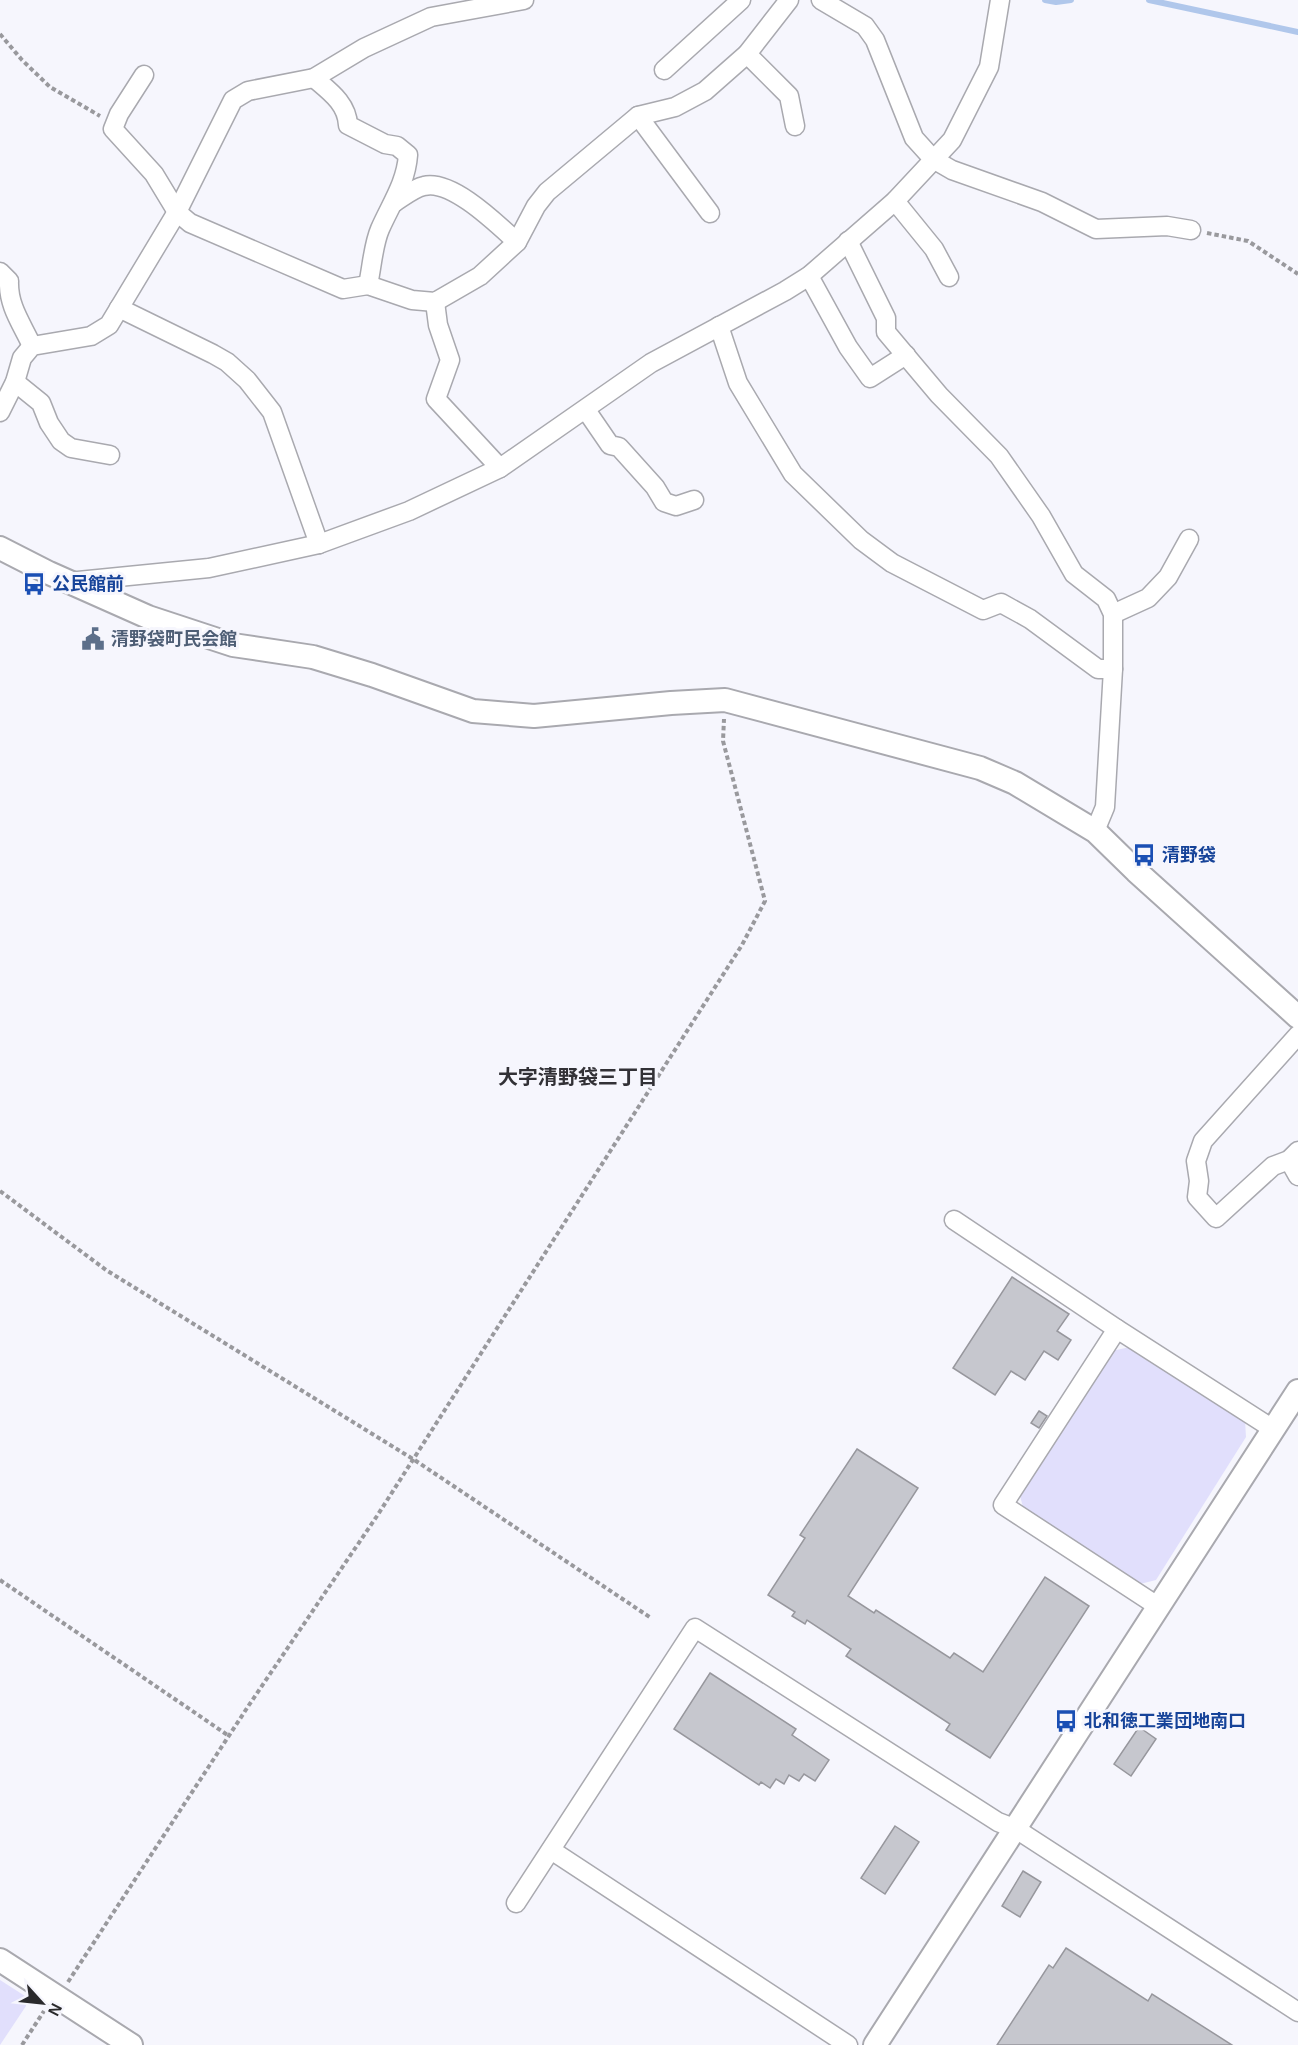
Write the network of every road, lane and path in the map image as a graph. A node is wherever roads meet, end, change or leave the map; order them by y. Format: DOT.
graph roads {
  1 [pos="524,0"];
  2 [pos="741,0"];
  3 [pos="789,0"];
  4 [pos="821,0"];
  5 [pos="1000,0"];
  6 [pos="0,33"];
  7 [pos="747,54"];
  8 [pos="664,70"];
  9 [pos="144,75"];
  10 [pos="314,78"];
  11 [pos="638,116"];
  12 [pos="795,126"];
  13 [pos="113,129"];
  14 [pos="933,159"];
  15 [pos="895,201"];
  16 [pos="395,202"];
  17 [pos="177,212"];
  18 [pos="710,213"];
  19 [pos="1191,230"];
  20 [pos="848,241"];
  21 [pos="517,242"];
  22 [pos="0,272"];
  23 [pos="1298,274"];
  24 [pos="809,276"];
  25 [pos="949,277"];
  26 [pos="368,285"];
  27 [pos="435,302"];
  28 [pos="119,308"];
  29 [pos="719,326"];
  30 [pos="32,346"];
  31 [pos="906,355"];
  32 [pos="15,382"];
  33 [pos="586,410"];
  34 [pos="0,412"];
  35 [pos="110,455"];
  36 [pos="500,468"];
  37 [pos="694,500"];
  38 [pos="1189,539"];
  39 [pos="320,544"];
  40 [pos="0,548"];
  41 [pos="68,582"];
  42 [pos="1113,614"];
  43 [pos="1113,669"];
  44 [pos="724,700"];
  45 [pos="1095,831"];
  46 [pos="1298,1017"];
  47 [pos="1298,1035"];
  48 [pos="1295,1163"];
  49 [pos="0,1191"];
  50 [pos="954,1220"];
  51 [pos="1117,1329"];
  52 [pos="1298,1390"];
  53 [pos="1273,1429"];
  54 [pos="413,1459"];
  55 [pos="0,1580"];
  56 [pos="1159,1607"];
  57 [pos="651,1618"];
  58 [pos="229,1736"];
  59 [pos="1016,1829"];
  60 [pos="550,1850"];
  61 [pos="516,1903"];
  62 [pos="0,1960"];
  63 [pos="54,1996"];
  64 [pos="1298,2012"];
  65 [pos="22,2045"];
  66 [pos="131,2045"];
  67 [pos="848,2045"];
  68 [pos="875,2045"];
  1 -- 10 [label="street"];
  2 -- 8 [label="street"];
  3 -- 7 [label="street"];
  4 -- 14 [label="street"];
  5 -- 14 [label="street"];
  6 -- 13 [label="path"];
  7 -- 11 [label="street"];
  7 -- 12 [label="street"];
  9 -- 13 [label="street"];
  10 -- 16 [label="street"];
  10 -- 17 [label="street"];
  11 -- 18 [label="street"];
  11 -- 21 [label="street"];
  13 -- 17 [label="street"];
  14 -- 15 [label="street"];
  14 -- 19 [label="street"];
  15 -- 20 [label="street"];
  15 -- 25 [label="street"];
  16 -- 21 [label="street"];
  16 -- 26 [label="street"];
  17 -- 26 [label="street"];
  17 -- 28 [label="street"];
  19 -- 23 [label="path"];
  20 -- 24 [label="street"];
  20 -- 31 [label="street"];
  21 -- 27 [label="street"];
  22 -- 30 [label="street"];
  24 -- 29 [label="street"];
  24 -- 31 [label="street"];
  26 -- 27 [label="street"];
  27 -- 36 [label="street"];
  28 -- 30 [label="street"];
  28 -- 39 [label="street"];
  29 -- 33 [label="street"];
  29 -- 43 [label="street"];
  30 -- 32 [label="street"];
  31 -- 42 [label="street"];
  32 -- 34 [label="street"];
  32 -- 35 [label="street"];
  33 -- 36 [label="street"];
  33 -- 37 [label="street"];
  36 -- 39 [label="street"];
  38 -- 42 [label="street"];
  39 -- 41 [label="street"];
  40 -- 41 [label="street"];
  41 -- 44 [label="street"];
  42 -- 43 [label="street"];
  43 -- 45 [label="street"];
  44 -- 45 [label="street"];
  44 -- 54 [label="path"];
  45 -- 46 [label="street"];
  47 -- 48 [label="street"];
  49 -- 54 [label="path"];
  50 -- 51 [label="street"];
  51 -- 53 [label="street"];
  51 -- 56 [label="street"];
  52 -- 53 [label="street"];
  53 -- 56 [label="street"];
  54 -- 57 [label="path"];
  54 -- 58 [label="path"];
  55 -- 58 [label="path"];
  56 -- 59 [label="street"];
  58 -- 63 [label="path"];
  59 -- 60 [label="street"];
  59 -- 64 [label="street"];
  59 -- 68 [label="street"];
  60 -- 61 [label="street"];
  60 -- 67 [label="street"];
  62 -- 63 [label="street"];
  63 -- 65 [label="path"];
  63 -- 66 [label="street"];
}
